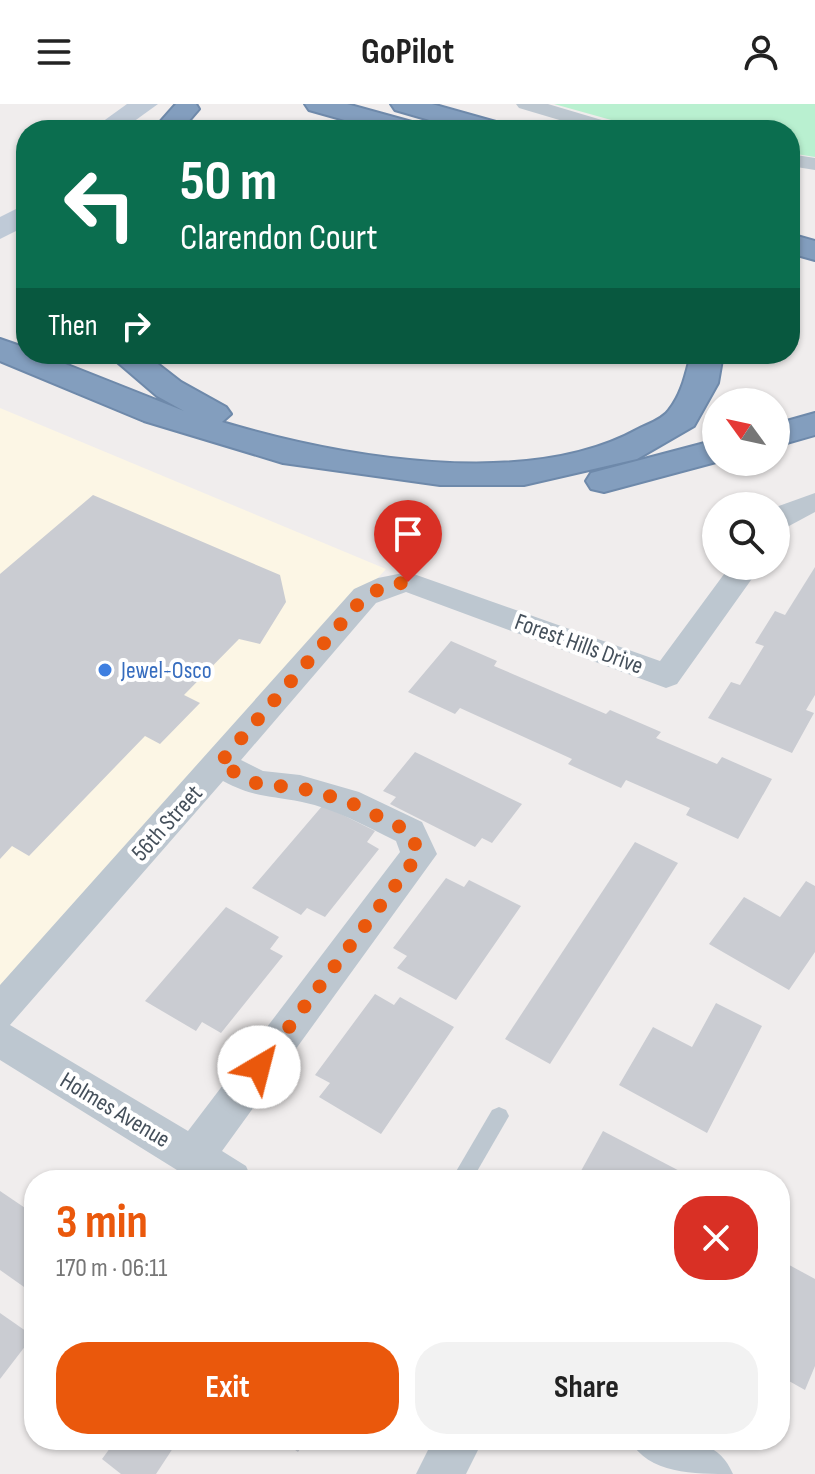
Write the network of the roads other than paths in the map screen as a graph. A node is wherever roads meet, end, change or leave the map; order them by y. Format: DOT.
graph roads {
  1 [pos="145,104"];
  2 [pos="301,104"];
  3 [pos="318,104"];
  4 [pos="404,104"];
  5 [pos="526,104"];
  6 [pos="190,106"];
  7 [pos="120,120"];
  8 [pos="168,120"];
  9 [pos="341,120"];
  10 [pos="374,120"];
  11 [pos="459,120"];
  12 [pos="581,120"];
  13 [pos="36,364"];
  14 [pos="137,364"];
  15 [pos="705,364"];
  16 [pos="0,375"];
  17 [pos="815,424"];
  18 [pos="790,431"];
  19 [pos="283,452"];
  20 [pos="702,455"];
  21 [pos="815,502"];
  22 [pos="790,512"];
  23 [pos="736,580"];
  24 [pos="408,582"];
  25 [pos="219,764"];
  26 [pos="0,1012"];
  27 [pos="0,1039"];
  28 [pos="499,1116"];
  29 [pos="193,1157"];
  30 [pos="214,1170"];
  31 [pos="467,1170"];
  32 [pos="453,1450"];
  33 [pos="670,1450"];
  34 [pos="440,1474"];
  35 [pos="709,1474"];
  1 -- 7 [label="main road"];
  2 -- 9 [label="highway"];
  3 -- 10 [label="highway"];
  4 -- 11 [label="highway"];
  5 -- 12 [label="street"];
  6 -- 8 [label="main road"];
  13 -- 19 [label="highway"];
  14 -- 19 [label="highway"];
  15 -- 19 [label="highway"];
  16 -- 20 [label="highway"];
  17 -- 18 [label="highway"];
  21 -- 22 [label="street"];
  23 -- 24 [label="street, Forest Hills Drive"];
  24 -- 25 [label="street, 56th Street"];
  25 -- 26 [label="street, 56th Street"];
  25 -- 29 [label="street"];
  27 -- 29 [label="street, Holmes Avenue"];
  28 -- 31 [label="lane"];
  29 -- 30 [label="street, Holmes Avenue"];
  32 -- 34 [label="street"];
  33 -- 35 [label="street"];
}
